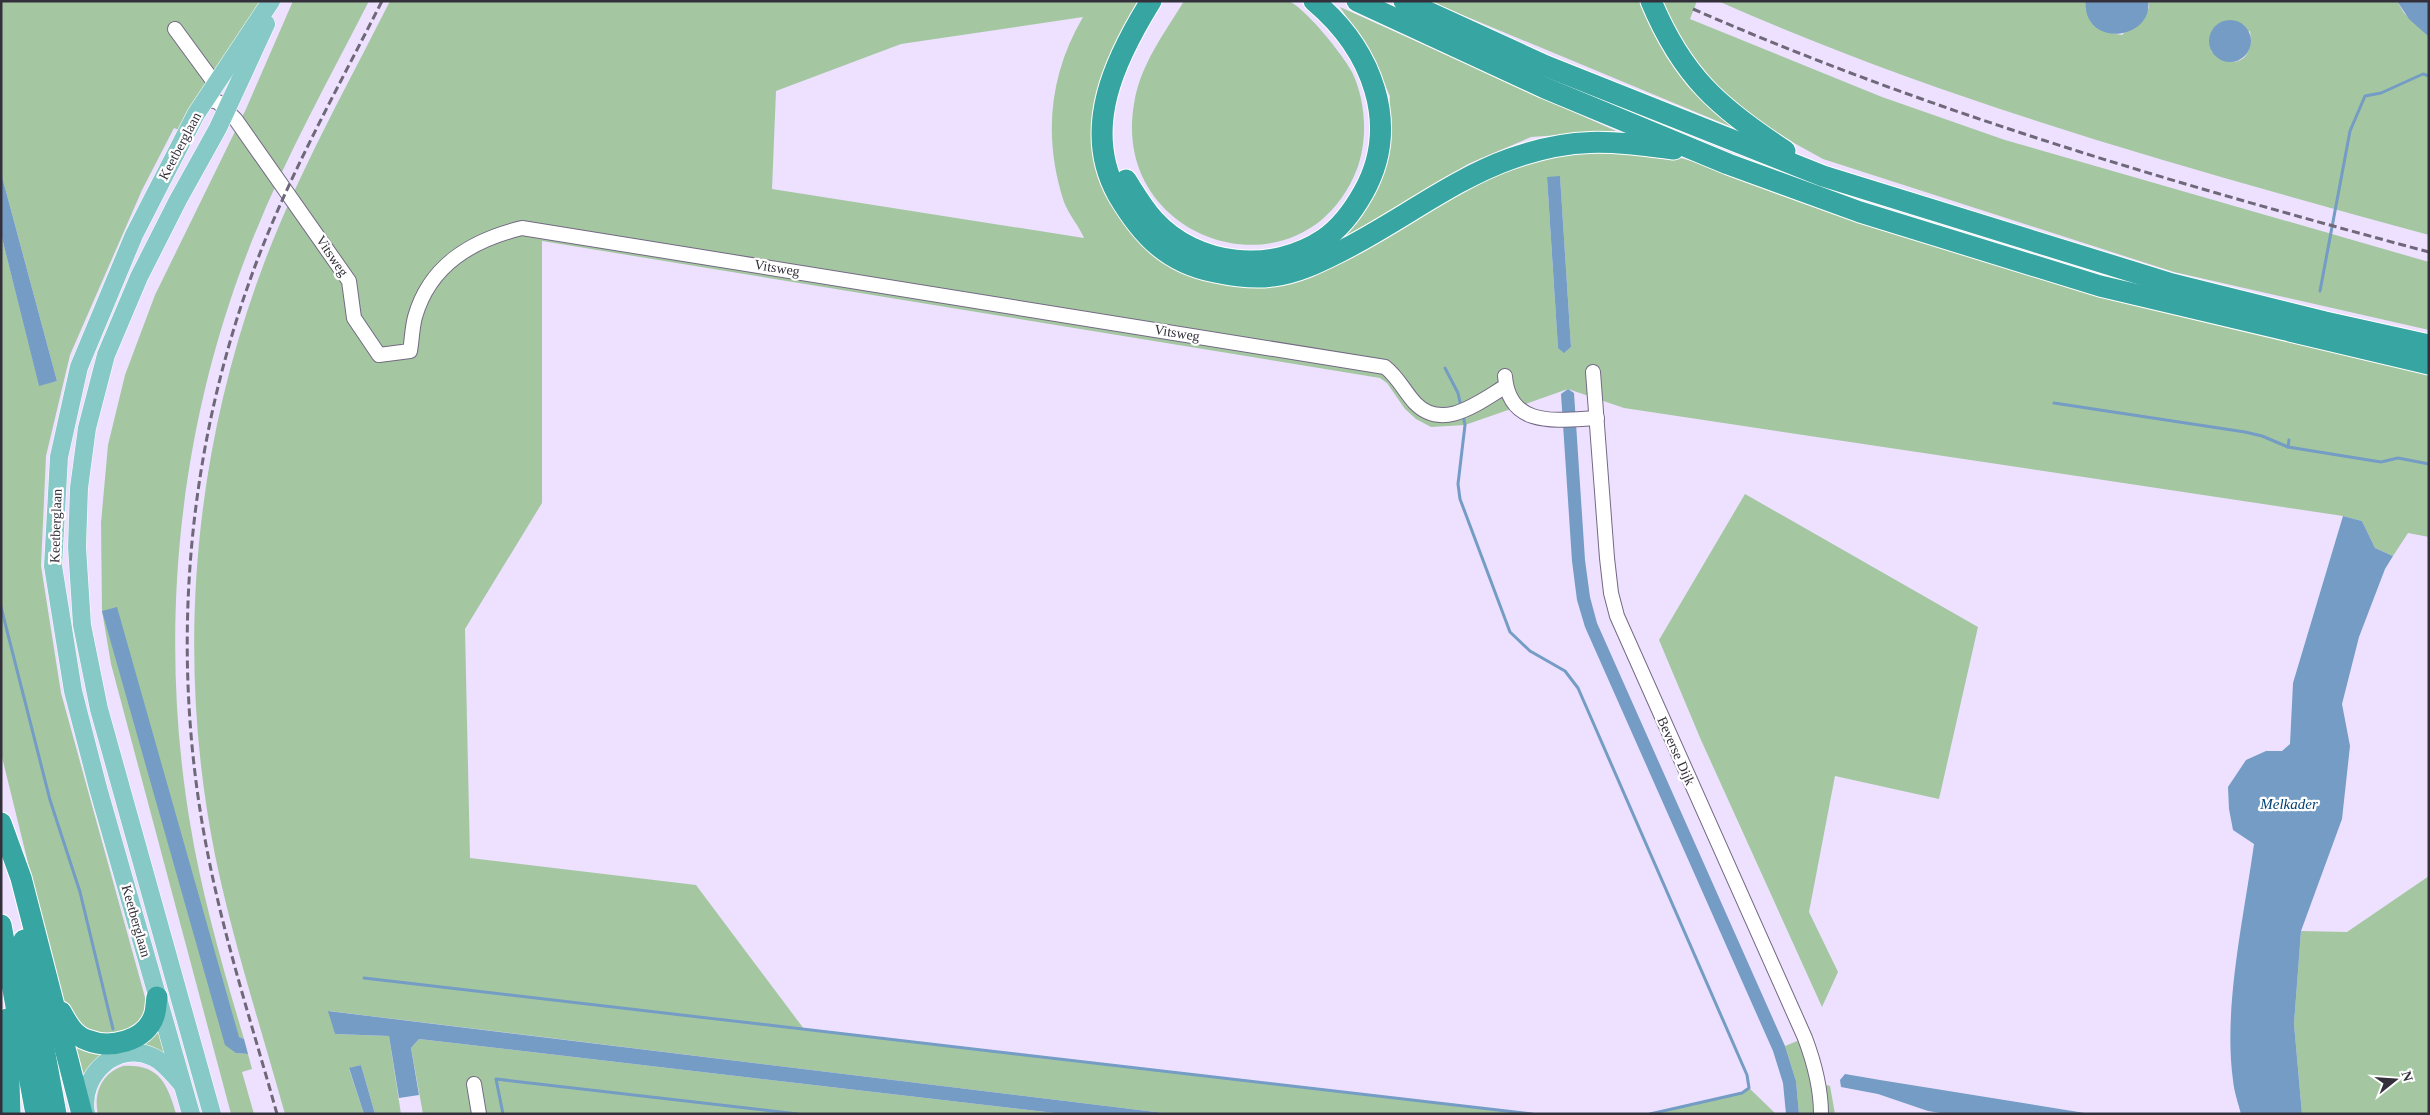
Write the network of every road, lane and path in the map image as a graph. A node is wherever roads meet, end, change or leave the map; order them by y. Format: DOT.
graph roads {
  1 [pos="271,1"];
  2 [pos="277,1"];
  3 [pos="1151,1"];
  4 [pos="1166,1"];
  5 [pos="1314,1"];
  6 [pos="1357,1"];
  7 [pos="1404,1"];
  8 [pos="1651,1"];
  9 [pos="174,29"];
  10 [pos="211,92"];
  11 [pos="226,110"];
  12 [pos="1728,164"];
  13 [pos="1823,176"];
  14 [pos="2429,345"];
  15 [pos="2429,364"];
  16 [pos="1593,372"];
  17 [pos="1597,418"];
  18 [pos="1,823"];
  19 [pos="1,831"];
  20 [pos="1,925"];
  21 [pos="10,969"];
  22 [pos="52,995"];
  23 [pos="157,997"];
  24 [pos="183,1084"];
  25 [pos="474,1084"];
  26 [pos="10,1114"];
  27 [pos="36,1114"];
  28 [pos="56,1114"];
  29 [pos="82,1114"];
  30 [pos="86,1114"];
  31 [pos="191,1114"];
  32 [pos="212,1114"];
  33 [pos="479,1114"];
  34 [pos="1821,1114"];
  1 -- 10 [label="main road, Keetberglaan"];
  2 -- 11 [label="main road, Keetberglaan"];
  3 -- 12 [label="highway"];
  4 -- 5 [label="highway"];
  6 -- 12 [label="highway"];
  7 -- 13 [label="highway"];
  8 -- 13 [label="highway"];
  9 -- 10 [label="street"];
  10 -- 11 [label="street"];
  10 -- 23 [label="main road, Keetberglaan"];
  11 -- 17 [label="street, Vitsweg"];
  11 -- 32 [label="main road, Keetberglaan"];
  12 -- 15 [label="highway"];
  13 -- 14 [label="highway"];
  16 -- 17 [label="street, Beverse Dijk"];
  17 -- 34 [label="street, Beverse Dijk"];
  18 -- 22 [label="highway"];
  19 -- 28 [label="highway"];
  20 -- 21 [label="highway"];
  21 -- 26 [label="highway"];
  21 -- 27 [label="highway"];
  22 -- 23 [label="highway"];
  22 -- 29 [label="highway"];
  23 -- 24 [label="main road, Keetberglaan"];
  24 -- 30 [label="main road"];
  24 -- 31 [label="main road, Keetberglaan"];
  25 -- 33 [label="street"];
}
